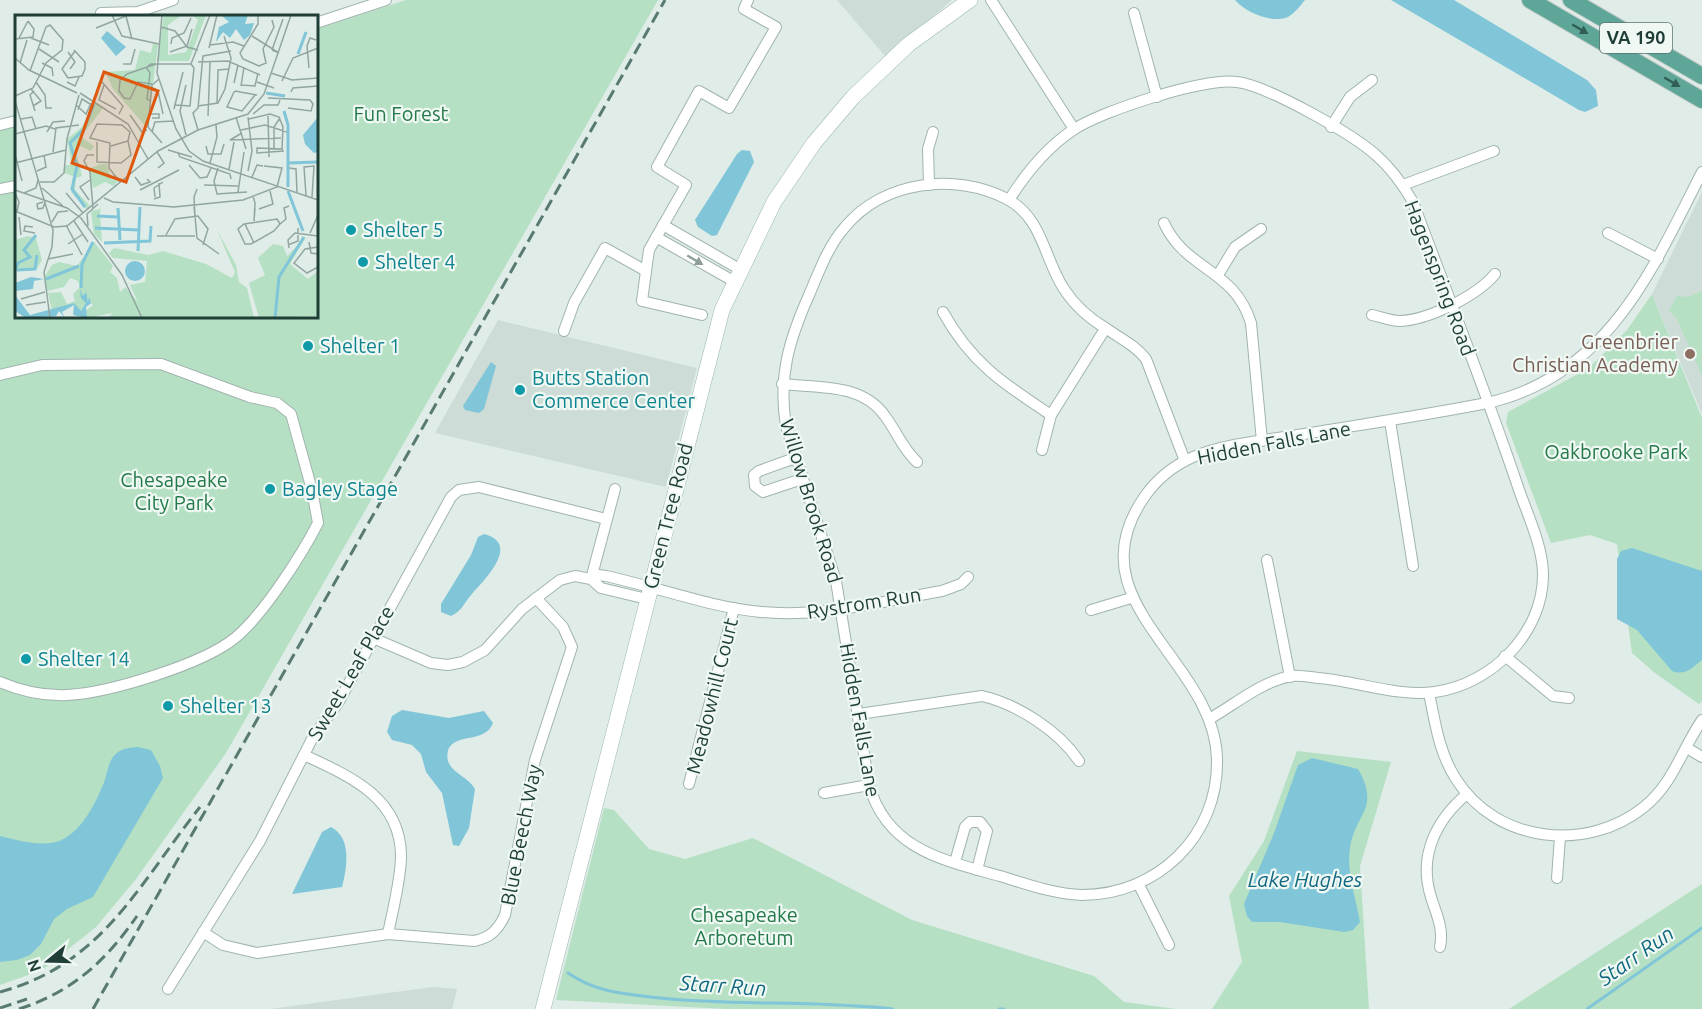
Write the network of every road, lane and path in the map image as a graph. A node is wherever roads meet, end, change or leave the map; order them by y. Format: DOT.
graph roads {
  1 [pos="173,0"];
  2 [pos="386,0"];
  3 [pos="748,0"];
  4 [pos="970,0"];
  5 [pos="991,0"];
  6 [pos="1530,0"];
  7 [pos="1571,0"];
  8 [pos="353,5"];
  9 [pos="101,13"];
  10 [pos="1134,13"];
  11 [pos="318,22"];
  12 [pos="1702,76"];
  13 [pos="1372,80"];
  14 [pos="1158,98"];
  15 [pos="1702,100"];
  16 [pos="15,121"];
  17 [pos="0,124"];
  18 [pos="1332,127"];
  19 [pos="1074,129"];
  20 [pos="933,132"];
  21 [pos="1494,151"];
  22 [pos="1702,172"];
  23 [pos="929,185"];
  24 [pos="1403,185"];
  25 [pos="15,186"];
  26 [pos="0,189"];
  27 [pos="1009,200"];
  28 [pos="1164,223"];
  29 [pos="663,225"];
  30 [pos="1261,229"];
  31 [pos="1608,233"];
  32 [pos="656,237"];
  33 [pos="1658,259"];
  34 [pos="646,271"];
  35 [pos="1495,274"];
  36 [pos="1218,275"];
  37 [pos="738,276"];
  38 [pos="1451,305"];
  39 [pos="943,312"];
  40 [pos="702,315"];
  41 [pos="1372,315"];
  42 [pos="1105,329"];
  43 [pos="564,331"];
  44 [pos="0,375"];
  45 [pos="782,384"];
  46 [pos="1487,403"];
  47 [pos="1051,415"];
  48 [pos="1390,421"];
  49 [pos="1262,441"];
  50 [pos="1042,450"];
  51 [pos="795,458"];
  52 [pos="1185,461"];
  53 [pos="917,462"];
  54 [pos="802,479"];
  55 [pos="615,489"];
  56 [pos="606,519"];
  57 [pos="1268,560"];
  58 [pos="1413,566"];
  59 [pos="968,577"];
  60 [pos="591,579"];
  61 [pos="648,592"];
  62 [pos="536,598"];
  63 [pos="1131,598"];
  64 [pos="734,608"];
  65 [pos="840,609"];
  66 [pos="1090,610"];
  67 [pos="373,638"];
  68 [pos="1505,656"];
  69 [pos="1290,676"];
  70 [pos="0,682"];
  71 [pos="1429,693"];
  72 [pos="1569,698"];
  73 [pos="859,714"];
  74 [pos="1211,718"];
  75 [pos="1702,720"];
  76 [pos="1687,748"];
  77 [pos="304,754"];
  78 [pos="1702,757"];
  79 [pos="1079,761"];
  80 [pos="689,784"];
  81 [pos="869,785"];
  82 [pos="824,793"];
  83 [pos="1467,794"];
  84 [pos="1560,837"];
  85 [pos="955,862"];
  86 [pos="977,870"];
  87 [pos="1557,878"];
  88 [pos="1139,885"];
  89 [pos="203,932"];
  90 [pos="388,934"];
  91 [pos="1169,945"];
  92 [pos="1440,946"];
  93 [pos="168,988"];
  94 [pos="543,1009"];
  1 -- 9 [label="street"];
  2 -- 8 [label="street"];
  3 -- 29 [label="street"];
  4 -- 37 [label="street, Green Tree Road"];
  5 -- 19 [label="street"];
  6 -- 15 [label="main road, VA 190, one-way"];
  7 -- 12 [label="main road, VA 190"];
  8 -- 11 [label="street"];
  10 -- 14 [label="street"];
  13 -- 18 [label="street"];
  14 -- 18 [label="street, Hagenspring Road"];
  14 -- 19 [label="street, Hagenspring Road"];
  16 -- 17 [label="street"];
  18 -- 24 [label="street, Hagenspring Road"];
  19 -- 27 [label="street, Hagenspring Road"];
  20 -- 23 [label="street"];
  21 -- 24 [label="street"];
  22 -- 33 [label="street, Hidden Falls Lane"];
  23 -- 27 [label="street, Willow Brook Road"];
  23 -- 45 [label="street, Willow Brook Road"];
  24 -- 38 [label="street, Hagenspring Road"];
  25 -- 26 [label="street"];
  27 -- 42 [label="street, Willow Brook Road"];
  28 -- 36 [label="street"];
  29 -- 32 [label="street"];
  29 -- 37 [label="street"];
  30 -- 36 [label="street"];
  31 -- 33 [label="street"];
  32 -- 34 [label="street"];
  32 -- 37 [label="street, one-way"];
  33 -- 46 [label="street, Hidden Falls Lane"];
  34 -- 40 [label="street"];
  34 -- 43 [label="street"];
  35 -- 38 [label="street"];
  36 -- 49 [label="street"];
  37 -- 61 [label="street, Green Tree Road"];
  38 -- 41 [label="street"];
  38 -- 46 [label="street, Hagenspring Road"];
  39 -- 47 [label="street"];
  42 -- 47 [label="street"];
  42 -- 52 [label="street, Willow Brook Road"];
  44 -- 70 [label="street"];
  45 -- 51 [label="street, Willow Brook Road"];
  45 -- 53 [label="street"];
  46 -- 48 [label="street, Hidden Falls Lane"];
  46 -- 68 [label="street, Hagenspring Road"];
  47 -- 50 [label="street"];
  48 -- 49 [label="street, Hidden Falls Lane"];
  48 -- 58 [label="street"];
  49 -- 52 [label="street, Hidden Falls Lane"];
  51 -- 54 [label="street, Willow Brook Road"];
  51 -- 54 [label="street"];
  52 -- 63 [label="street, Hidden Falls Lane"];
  54 -- 65 [label="street, Willow Brook Road"];
  55 -- 56 [label="street"];
  56 -- 60 [label="street"];
  56 -- 67 [label="street, Sweet Leaf Place"];
  57 -- 69 [label="street"];
  59 -- 65 [label="street, Rystrom Run"];
  60 -- 61 [label="street, Rystrom Run"];
  60 -- 62 [label="street"];
  61 -- 64 [label="street, Rystrom Run"];
  61 -- 94 [label="street, Green Tree Road"];
  62 -- 67 [label="street"];
  62 -- 90 [label="street, Blue Beech Way"];
  63 -- 66 [label="street"];
  63 -- 74 [label="street, Hidden Falls Lane"];
  64 -- 65 [label="street, Rystrom Run"];
  64 -- 80 [label="street, Meadowhill Court"];
  65 -- 73 [label="street, Hidden Falls Lane"];
  67 -- 77 [label="street, Sweet Leaf Place"];
  68 -- 71 [label="street, Hagenspring Road"];
  68 -- 72 [label="street"];
  69 -- 71 [label="street, Hagenspring Road"];
  69 -- 74 [label="street"];
  71 -- 83 [label="street"];
  73 -- 79 [label="street"];
  73 -- 81 [label="street, Hidden Falls Lane"];
  74 -- 88 [label="street, Hidden Falls Lane"];
  75 -- 76 [label="street"];
  76 -- 78 [label="street"];
  76 -- 84 [label="street"];
  77 -- 89 [label="street, Sweet Leaf Place"];
  77 -- 90 [label="street"];
  81 -- 82 [label="street"];
  81 -- 85 [label="street, Hidden Falls Lane"];
  83 -- 84 [label="street"];
  83 -- 92 [label="street"];
  84 -- 87 [label="street"];
  85 -- 86 [label="street, Hidden Falls Lane"];
  85 -- 86 [label="street"];
  86 -- 88 [label="street, Hidden Falls Lane"];
  88 -- 91 [label="street"];
  89 -- 90 [label="street, Blue Beech Way"];
  89 -- 93 [label="street, Sweet Leaf Place"];
}
